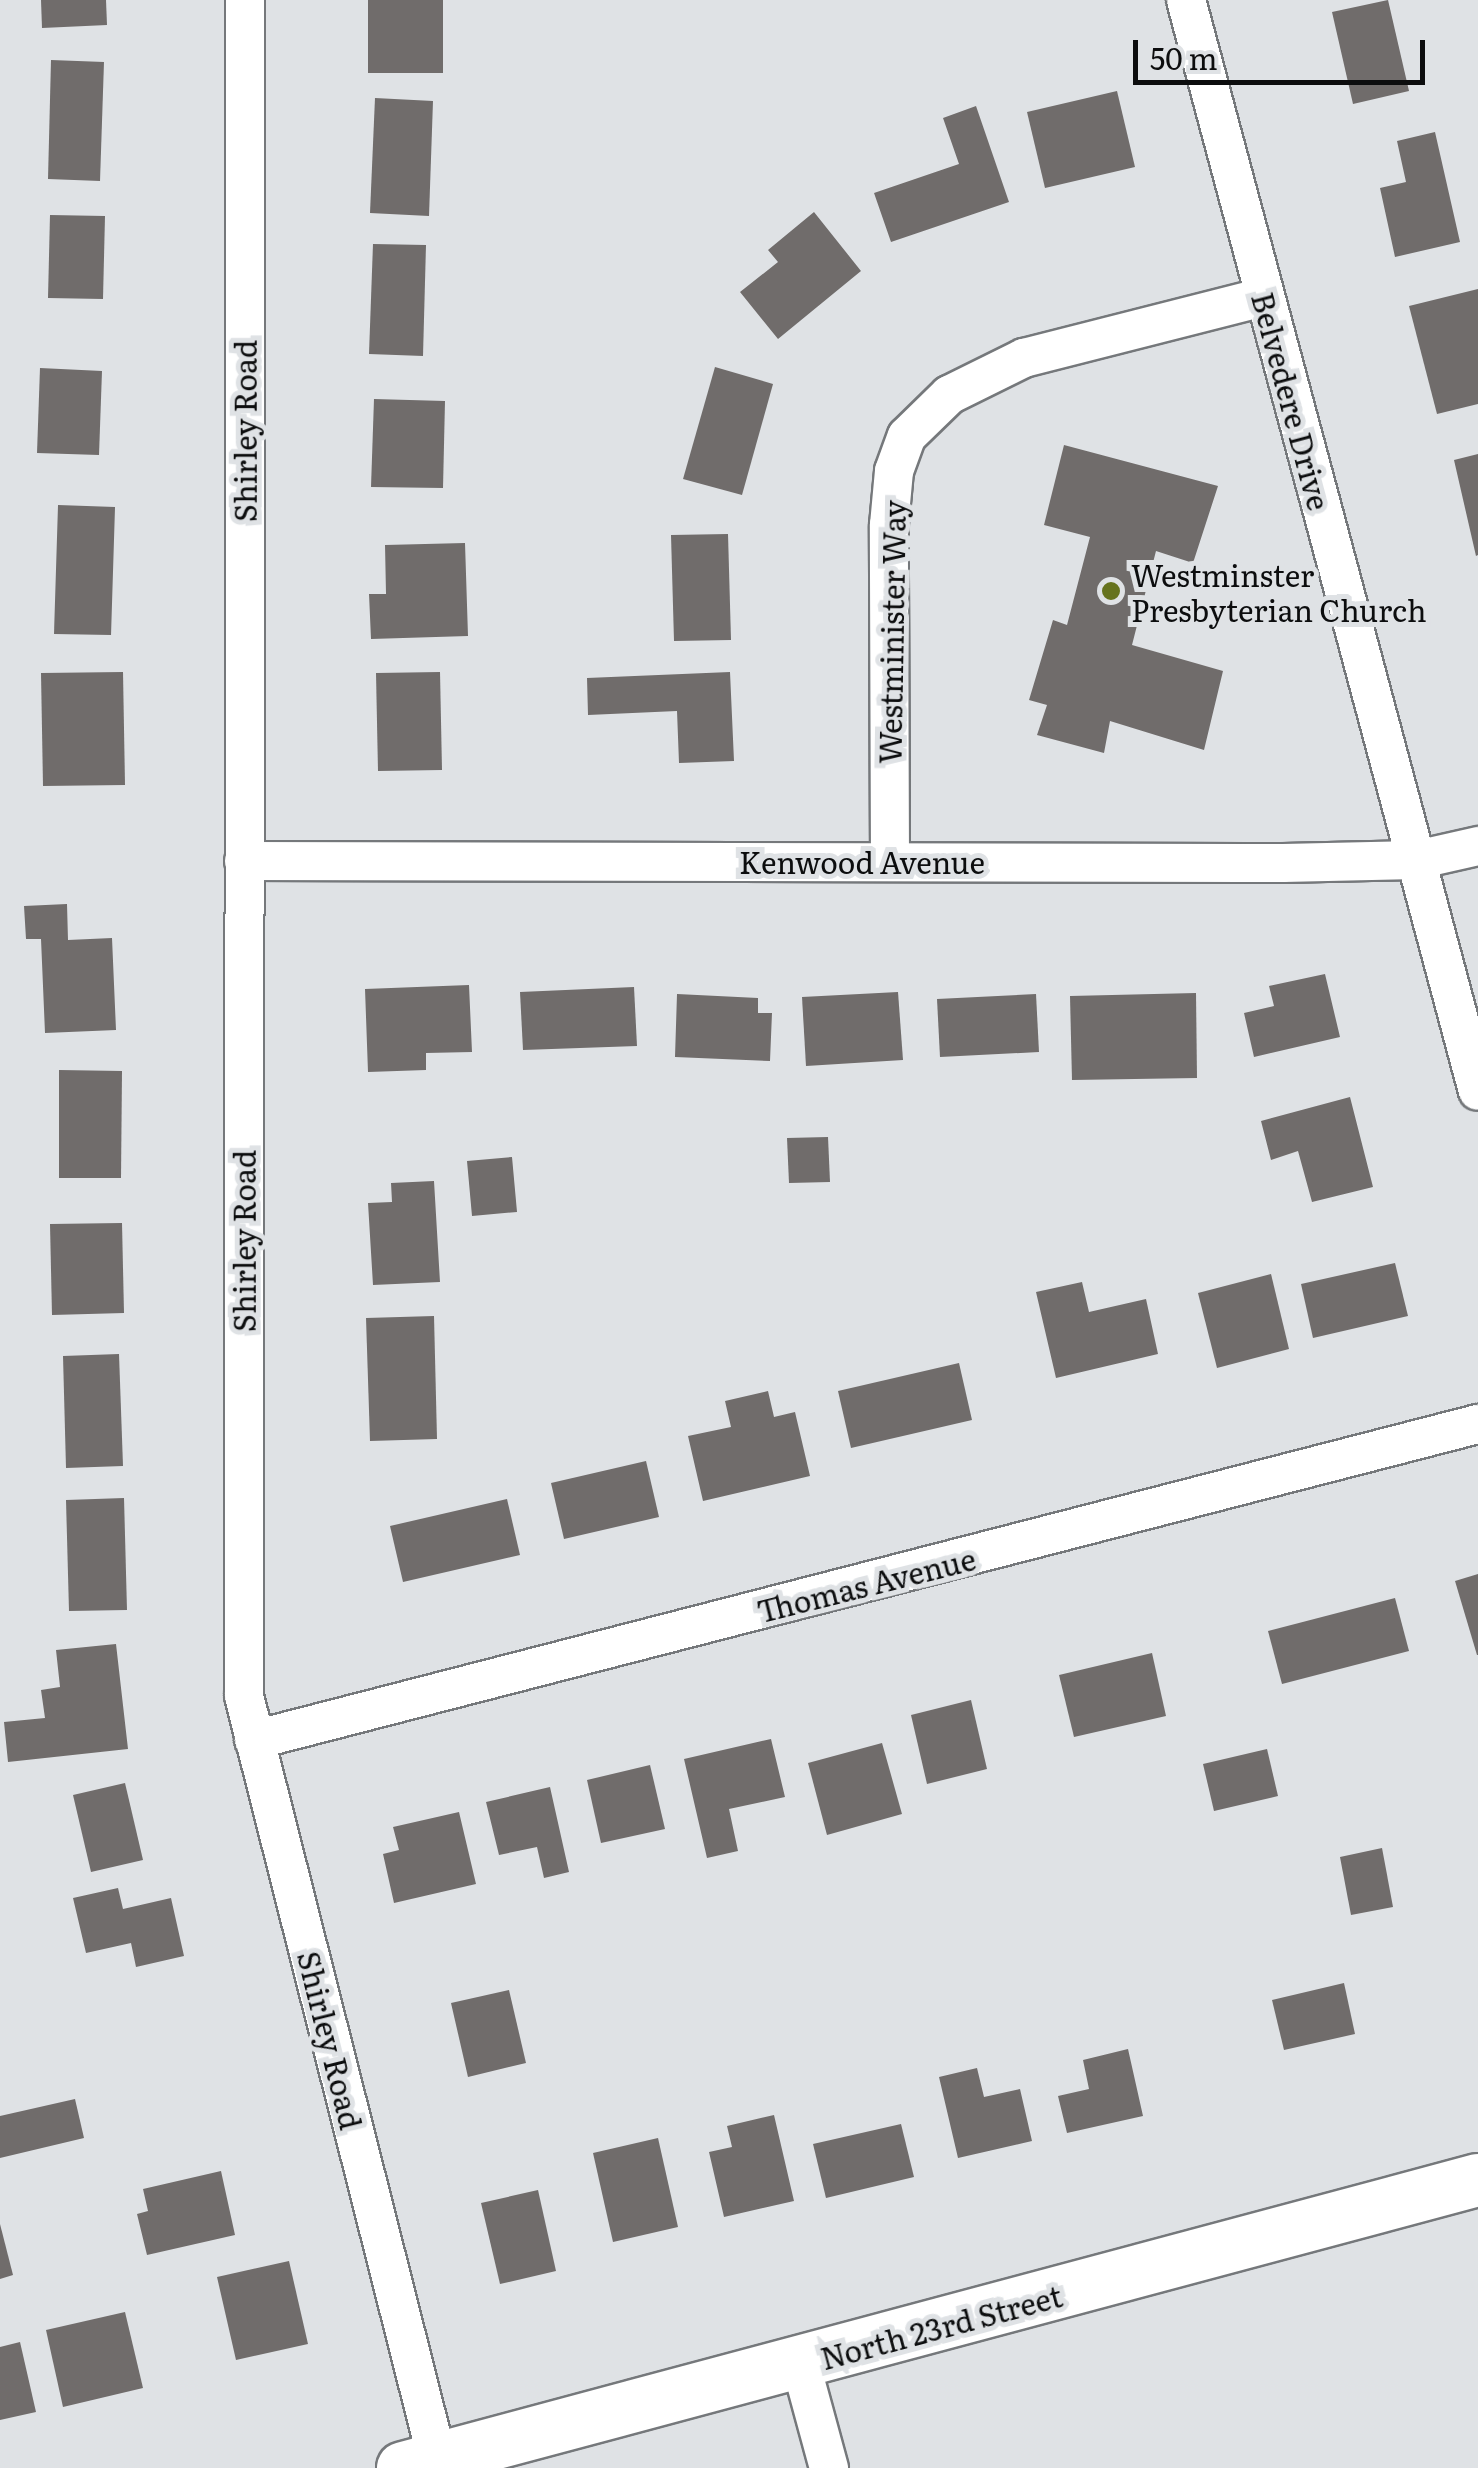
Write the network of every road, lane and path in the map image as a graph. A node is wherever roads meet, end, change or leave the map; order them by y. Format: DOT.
graph roads {
  1 [pos="244,0"];
  2 [pos="1186,0"];
  3 [pos="1264,297"];
  4 [pos="1478,846"];
  5 [pos="1416,860"];
  6 [pos="244,861"];
  7 [pos="890,861"];
  8 [pos="1478,1091"];
  9 [pos="1478,1424"];
  10 [pos="254,1740"];
  11 [pos="1477,2186"];
  12 [pos="801,2364"];
  13 [pos="420,2463"];
  14 [pos="829,2468"];
  1 -- 6 [label="street, Shirley Road"];
  2 -- 3 [label="street, Belvedere Drive"];
  3 -- 5 [label="street, Belvedere Drive"];
  3 -- 7 [label="street, Westminister Way"];
  4 -- 5 [label="street, Kenwood Avenue"];
  5 -- 7 [label="street, Kenwood Avenue"];
  5 -- 8 [label="street, Belvedere Drive"];
  6 -- 7 [label="street, Kenwood Avenue"];
  6 -- 10 [label="street, Shirley Road"];
  9 -- 10 [label="street, Thomas Avenue"];
  10 -- 13 [label="street, Shirley Road"];
  11 -- 12 [label="main road, North 23rd Street"];
  12 -- 13 [label="main road, North 23rd Street"];
  12 -- 14 [label="street"];
}
